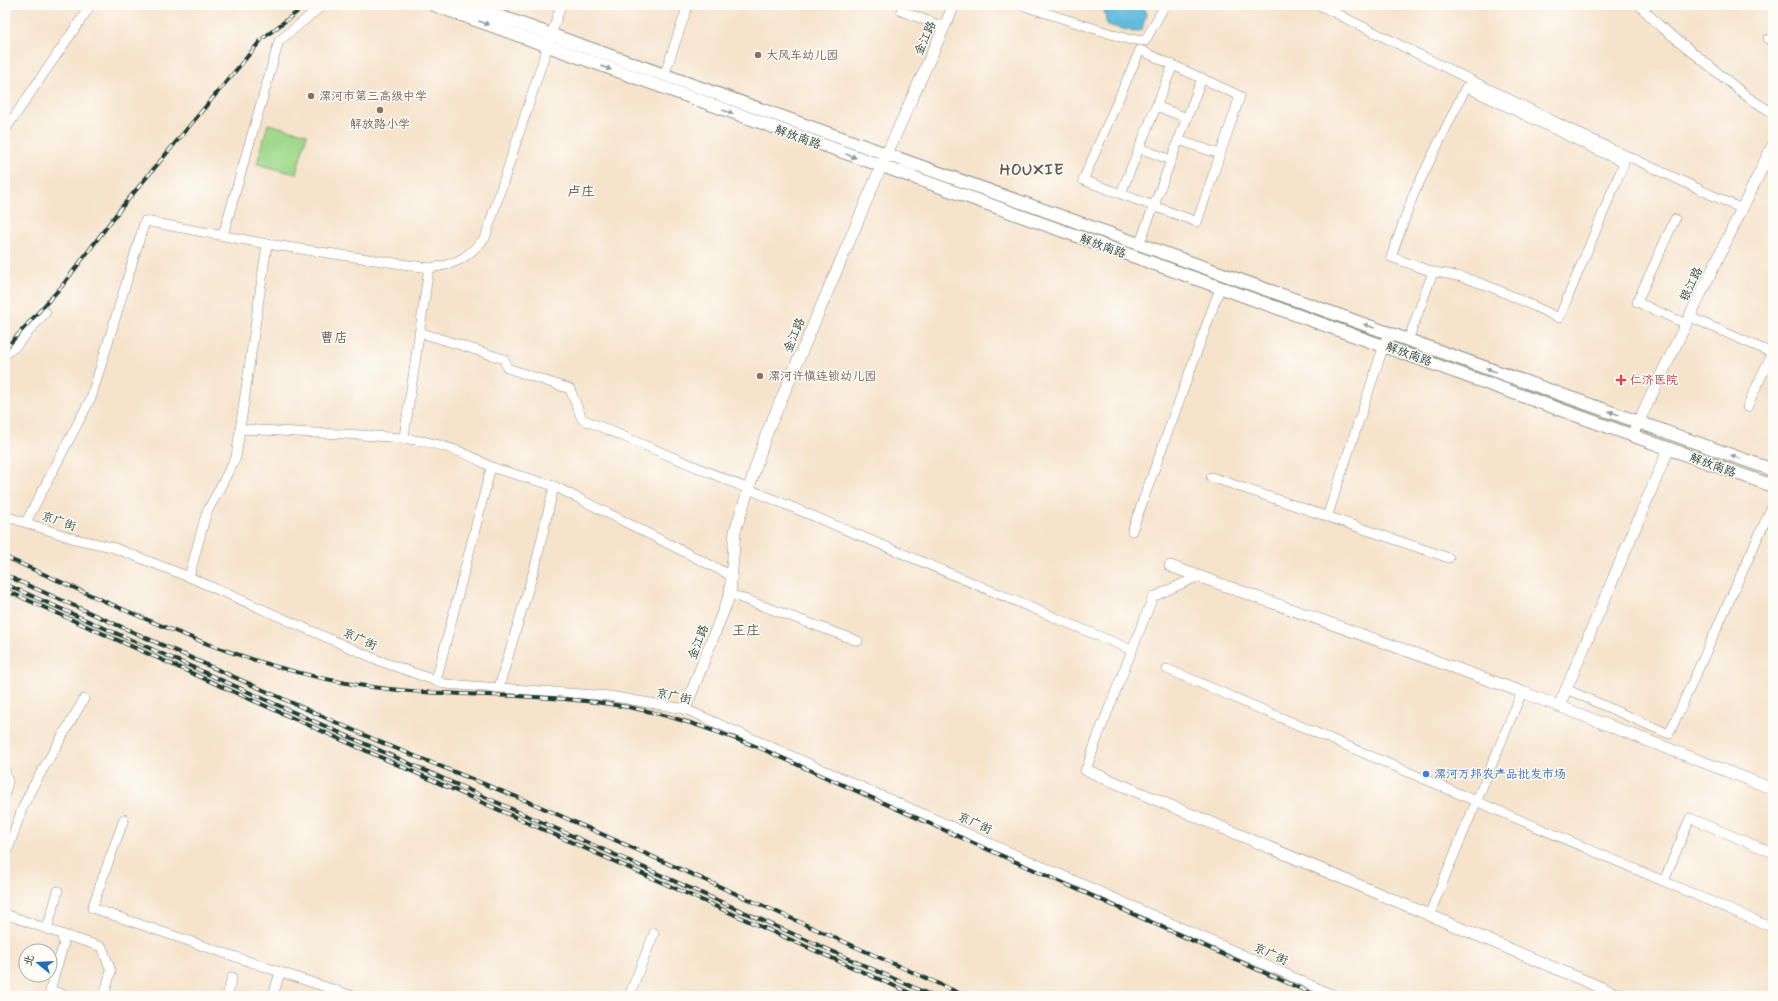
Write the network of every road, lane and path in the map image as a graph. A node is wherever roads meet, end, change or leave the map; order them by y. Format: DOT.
graph roads {
  1 [pos="91,5"];
  2 [pos="323,5"];
  3 [pos="434,5"];
  4 [pos="468,5"];
  5 [pos="561,5"];
  6 [pos="688,5"];
  7 [pos="954,5"];
  8 [pos="1021,5"];
  9 [pos="1165,5"];
  10 [pos="1319,5"];
  11 [pos="1638,5"];
  12 [pos="901,11"];
  13 [pos="944,27"];
  14 [pos="548,41"];
  15 [pos="1173,65"];
  16 [pos="664,76"];
  17 [pos="1202,78"];
  18 [pos="1156,106"];
  19 [pos="1773,113"];
  20 [pos="1187,118"];
  21 [pos="5,130"];
  22 [pos="1178,140"];
  23 [pos="1773,145"];
  24 [pos="1139,148"];
  25 [pos="1220,154"];
  26 [pos="887,156"];
  27 [pos="1171,160"];
  28 [pos="881,167"];
  29 [pos="1121,194"];
  30 [pos="1153,206"];
  31 [pos="1742,209"];
  32 [pos="1675,219"];
  33 [pos="223,235"];
  34 [pos="267,244"];
  35 [pos="1139,245"];
  36 [pos="429,268"];
  37 [pos="1433,272"];
  38 [pos="1220,288"];
  39 [pos="46,312"];
  40 [pos="1688,320"];
  41 [pos="420,332"];
  42 [pos="1388,333"];
  43 [pos="1408,340"];
  44 [pos="1384,345"];
  45 [pos="1772,352"];
  46 [pos="5,354"];
  47 [pos="1747,407"];
  48 [pos="1639,422"];
  49 [pos="240,429"];
  50 [pos="1632,435"];
  51 [pos="404,437"];
  52 [pos="1668,448"];
  53 [pos="491,468"];
  54 [pos="1773,470"];
  55 [pos="1211,477"];
  56 [pos="554,486"];
  57 [pos="1773,486"];
  58 [pos="750,488"];
  59 [pos="1773,504"];
  60 [pos="5,516"];
  61 [pos="1327,517"];
  62 [pos="26,522"];
  63 [pos="1132,531"];
  64 [pos="1449,558"];
  65 [pos="1170,566"];
  66 [pos="189,576"];
  67 [pos="732,576"];
  68 [pos="1199,576"];
  69 [pos="730,594"];
  70 [pos="858,641"];
  71 [pos="1132,650"];
  72 [pos="1167,668"];
  73 [pos="436,681"];
  74 [pos="499,687"];
  75 [pos="1566,689"];
  76 [pos="1522,692"];
  77 [pos="84,699"];
  78 [pos="1559,706"];
  79 [pos="685,709"];
  80 [pos="1086,770"];
  81 [pos="5,771"];
  82 [pos="1773,789"];
  83 [pos="5,793"];
  84 [pos="1476,800"];
  85 [pos="124,819"];
  86 [pos="1773,852"];
  87 [pos="5,858"];
  88 [pos="1664,881"];
  89 [pos="58,890"];
  90 [pos="5,914"];
  91 [pos="1429,915"];
  92 [pos="1773,928"];
  93 [pos="47,929"];
  94 [pos="654,933"];
  95 [pos="61,934"];
  96 [pos="280,972"];
  97 [pos="232,977"];
  98 [pos="49,993"];
  99 [pos="68,996"];
  100 [pos="104,996"];
  101 [pos="227,996"];
  102 [pos="273,996"];
  103 [pos="353,996"];
  104 [pos="629,996"];
  105 [pos="1336,996"];
  106 [pos="1621,996"];
  1 -- 21 [label="street"];
  2 -- 33 [label="street"];
  3 -- 14 [label="main road, 解放南路, one-way"];
  4 -- 14 [label="main road, 解放南路"];
  5 -- 14 [label="street"];
  6 -- 16 [label="street"];
  7 -- 13 [label="street, 金江路"];
  8 -- 9 [label="street"];
  10 -- 31 [label="street"];
  11 -- 19 [label="street"];
  12 -- 13 [label="street"];
  13 -- 26 [label="street, 金江路"];
  14 -- 16 [label="main road, 解放南路"];
  14 -- 28 [label="main road, 解放南路, one-way"];
  14 -- 36 [label="street"];
  15 -- 17 [label="street"];
  15 -- 18 [label="street"];
  15 -- 29 [label="street"];
  16 -- 26 [label="main road, 解放南路"];
  17 -- 20 [label="street"];
  17 -- 25 [label="street"];
  18 -- 20 [label="street"];
  18 -- 24 [label="street"];
  20 -- 22 [label="street"];
  22 -- 25 [label="street"];
  22 -- 27 [label="street"];
  23 -- 31 [label="street, 银江路"];
  24 -- 27 [label="street"];
  24 -- 29 [label="street"];
  25 -- 30 [label="street"];
  26 -- 28 [label="street, 金江路"];
  26 -- 35 [label="main road, 解放南路"];
  27 -- 30 [label="street"];
  28 -- 38 [label="main road, 解放南路"];
  28 -- 58 [label="street, 金江路"];
  29 -- 30 [label="street"];
  30 -- 35 [label="street"];
  31 -- 40 [label="street, 银江路"];
  32 -- 40 [label="street"];
  33 -- 34 [label="street"];
  33 -- 62 [label="street"];
  34 -- 36 [label="street"];
  34 -- 49 [label="street"];
  42 -- 35 [label="main road, 解放南路, one-way"];
  36 -- 41 [label="street"];
  37 -- 37 [label="street"];
  37 -- 43 [label="street"];
  38 -- 44 [label="main road, 解放南路"];
  38 -- 63 [label="street"];
  39 -- 46 [label="street"];
  40 -- 45 [label="street"];
  40 -- 48 [label="street, 银江路"];
  41 -- 51 [label="street"];
  41 -- 58 [label="street"];
  42 -- 43 [label="main road, 解放南路"];
  42 -- 44 [label="street"];
  48 -- 43 [label="main road, 解放南路, one-way"];
  44 -- 50 [label="main road, 解放南路"];
  44 -- 61 [label="street"];
  45 -- 47 [label="street"];
  48 -- 50 [label="street, 银江路"];
  54 -- 48 [label="main road, 解放南路, one-way"];
  49 -- 51 [label="street"];
  49 -- 66 [label="street"];
  50 -- 52 [label="main road, 解放南路"];
  51 -- 53 [label="street"];
  52 -- 57 [label="main road, 解放南路"];
  52 -- 75 [label="street"];
  53 -- 56 [label="street"];
  53 -- 73 [label="street"];
  55 -- 61 [label="street"];
  56 -- 67 [label="street"];
  56 -- 74 [label="street"];
  58 -- 67 [label="street, 金江路"];
  58 -- 71 [label="street"];
  59 -- 75 [label="street"];
  60 -- 62 [label="street, 京广街"];
  61 -- 64 [label="street"];
  62 -- 66 [label="street, 京广街"];
  65 -- 68 [label="street"];
  66 -- 73 [label="street, 京广街"];
  67 -- 69 [label="street, 金江路"];
  68 -- 71 [label="street"];
  68 -- 76 [label="street"];
  69 -- 70 [label="street"];
  69 -- 79 [label="street, 金江路"];
  71 -- 80 [label="street"];
  72 -- 84 [label="street"];
  73 -- 74 [label="street, 京广街"];
  74 -- 79 [label="street, 京广街"];
  75 -- 78 [label="street"];
  76 -- 78 [label="street"];
  76 -- 84 [label="street"];
  77 -- 87 [label="street"];
  78 -- 82 [label="street"];
  79 -- 105 [label="street, 京广街"];
  80 -- 91 [label="street"];
  81 -- 83 [label="street"];
  84 -- 88 [label="street"];
  84 -- 91 [label="street"];
  85 -- 96 [label="street"];
  86 -- 88 [label="street"];
  88 -- 92 [label="street"];
  89 -- 93 [label="street"];
  90 -- 93 [label="street"];
  91 -- 106 [label="street"];
  93 -- 95 [label="street"];
  94 -- 104 [label="street"];
  95 -- 98 [label="street"];
  95 -- 100 [label="street"];
  96 -- 102 [label="street"];
  96 -- 103 [label="street"];
  97 -- 101 [label="street"];
  98 -- 99 [label="street"];
}
